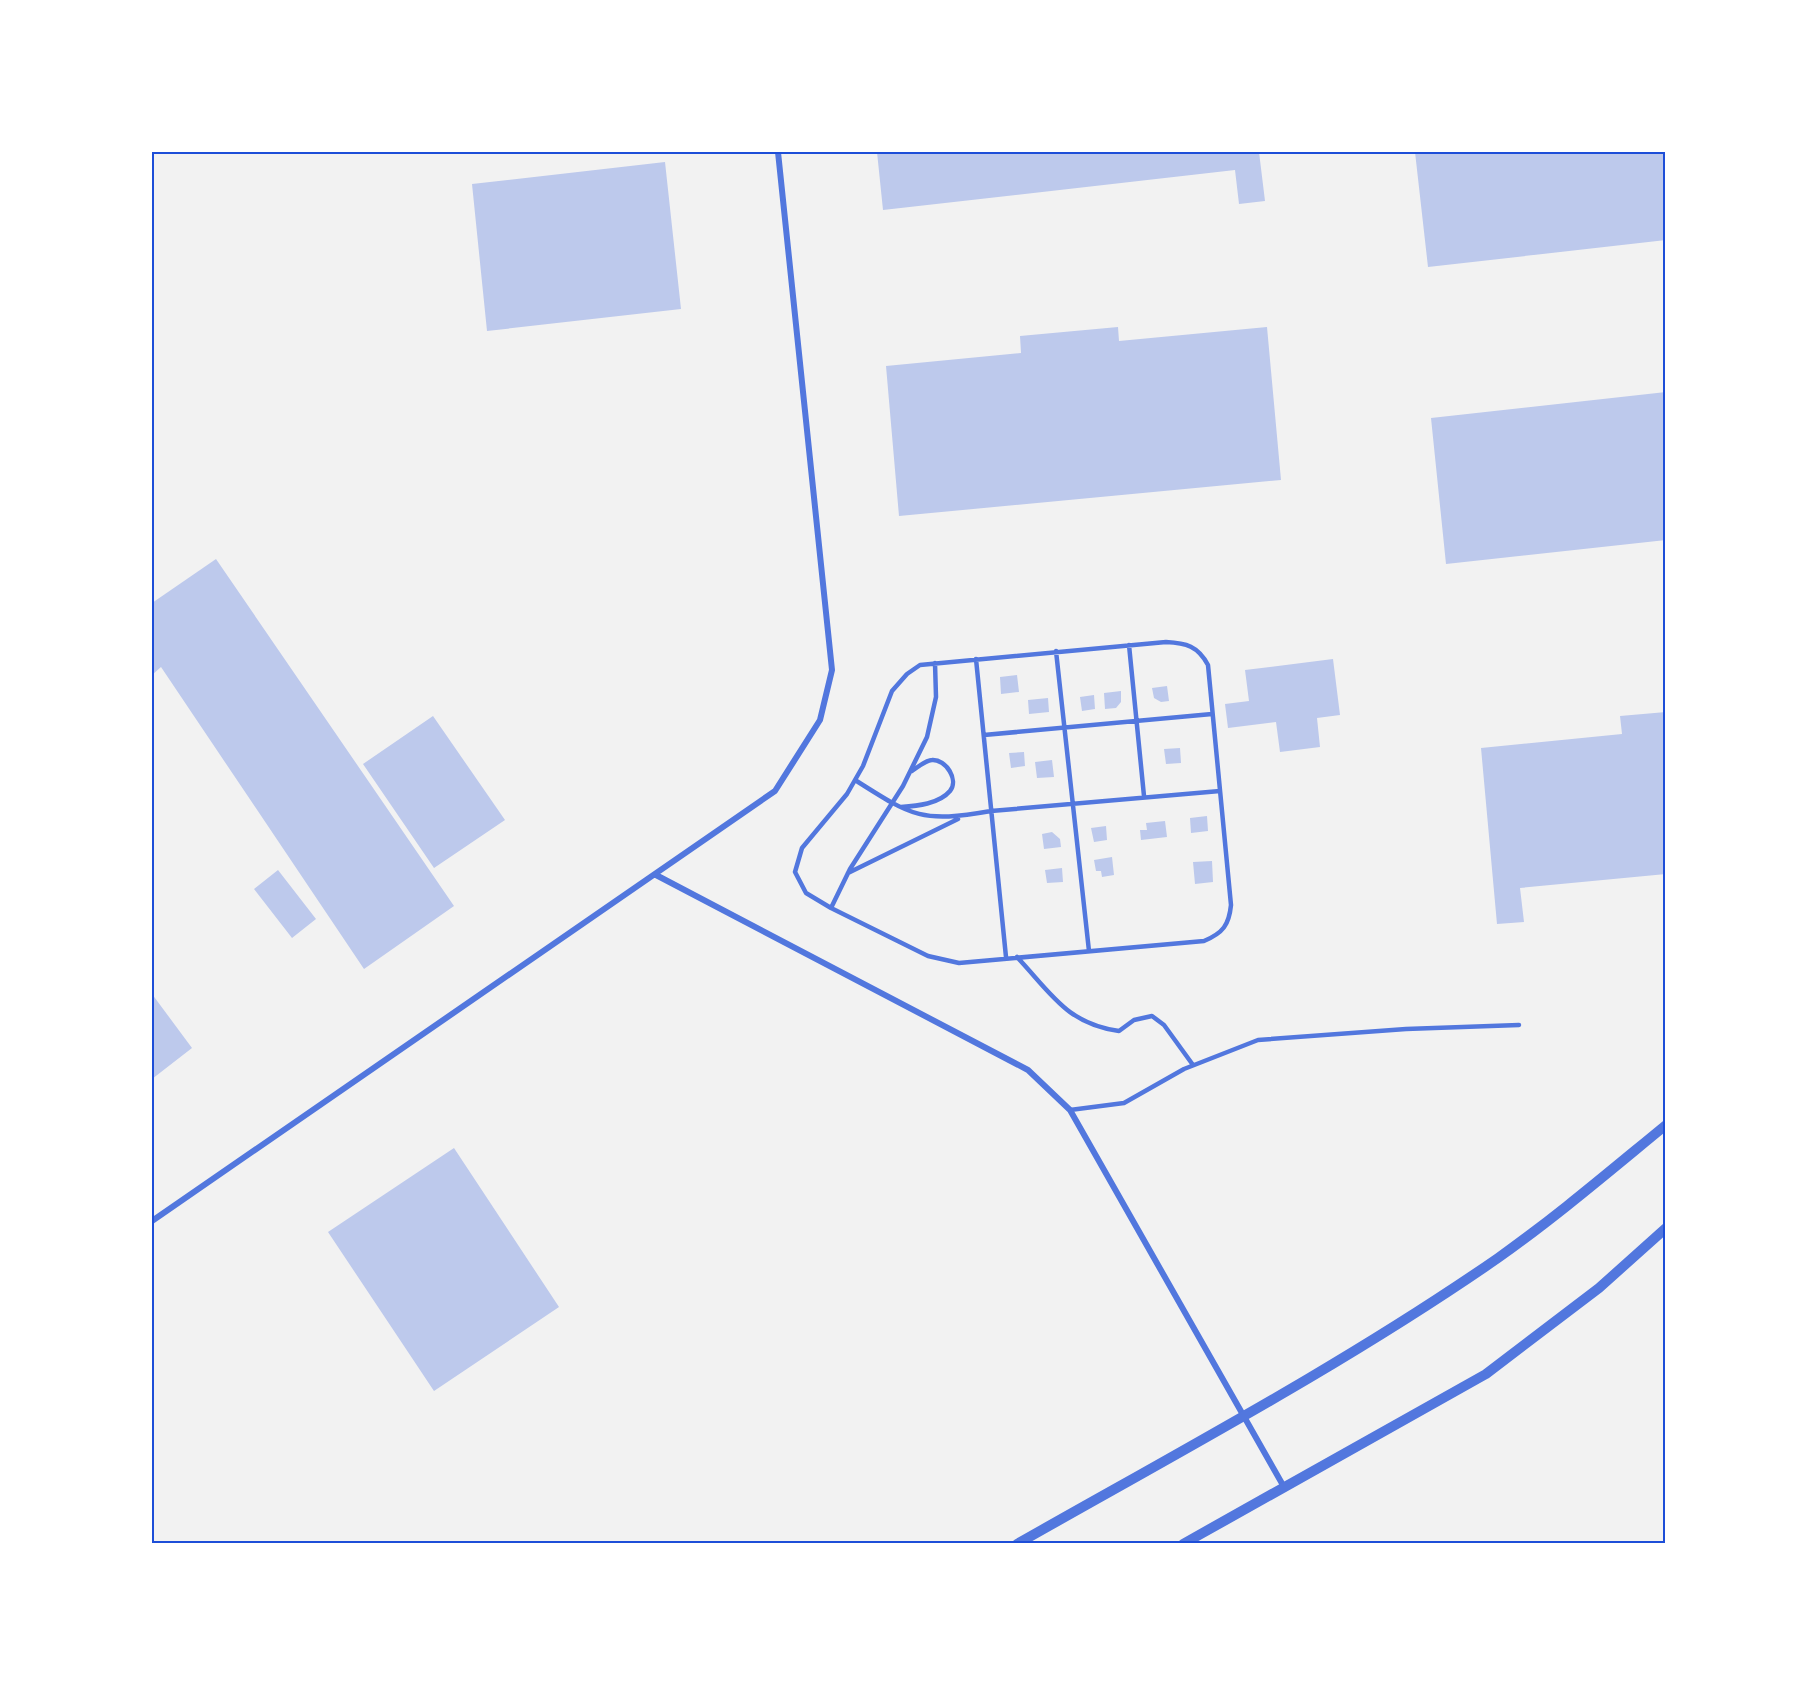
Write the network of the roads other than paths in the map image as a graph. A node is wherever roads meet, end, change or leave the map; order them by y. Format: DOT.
graph roads {
  1 [pos="778,152"];
  2 [pos="1129,645"];
  3 [pos="1056,651"];
  4 [pos="976,659"];
  5 [pos="935,663"];
  6 [pos="1212,714"];
  7 [pos="1137,720"];
  8 [pos="1064,726"];
  9 [pos="984,735"];
  10 [pos="912,771"];
  11 [pos="855,780"];
  12 [pos="1220,792"];
  13 [pos="1144,796"];
  14 [pos="1073,804"];
  15 [pos="898,807"];
  16 [pos="991,811"];
  17 [pos="962,816"];
  18 [pos="848,873"];
  19 [pos="656,875"];
  20 [pos="831,908"];
  21 [pos="1089,951"];
  22 [pos="1006,957"];
  23 [pos="1017,957"];
  24 [pos="1518,1025"];
  25 [pos="1193,1065"];
  26 [pos="1070,1110"];
  27 [pos="1665,1125"];
  28 [pos="152,1221"];
  29 [pos="1665,1228"];
  30 [pos="1243,1416"];
  31 [pos="1284,1487"];
  32 [pos="1017,1544"];
  33 [pos="1183,1544"];
  1 -- 19 [label="street"];
  2 -- 3 [label="lane"];
  2 -- 6 [label="lane"];
  2 -- 7 [label="lane"];
  3 -- 4 [label="lane"];
  3 -- 8 [label="lane"];
  4 -- 5 [label="lane"];
  4 -- 9 [label="lane"];
  5 -- 10 [label="lane"];
  5 -- 11 [label="lane"];
  6 -- 7 [label="lane"];
  6 -- 12 [label="lane"];
  7 -- 8 [label="lane"];
  7 -- 13 [label="lane"];
  8 -- 9 [label="lane"];
  8 -- 14 [label="lane"];
  9 -- 16 [label="lane"];
  10 -- 15 [label="lane"];
  10 -- 18 [label="lane"];
  11 -- 15 [label="lane"];
  11 -- 20 [label="lane"];
  12 -- 13 [label="lane"];
  12 -- 21 [label="lane"];
  13 -- 14 [label="lane"];
  14 -- 16 [label="lane"];
  14 -- 21 [label="lane"];
  15 -- 17 [label="lane"];
  16 -- 17 [label="lane"];
  16 -- 22 [label="lane"];
  17 -- 18 [label="lane"];
  18 -- 20 [label="lane"];
  19 -- 26 [label="street"];
  19 -- 28 [label="street"];
  20 -- 22 [label="lane"];
  21 -- 23 [label="lane"];
  22 -- 23 [label="lane"];
  23 -- 25 [label="lane"];
  24 -- 25 [label="lane"];
  25 -- 26 [label="lane"];
  26 -- 30 [label="street"];
  27 -- 30 [label="street"];
  29 -- 31 [label="street"];
  30 -- 31 [label="street"];
  30 -- 32 [label="street"];
  31 -- 33 [label="street"];
}
